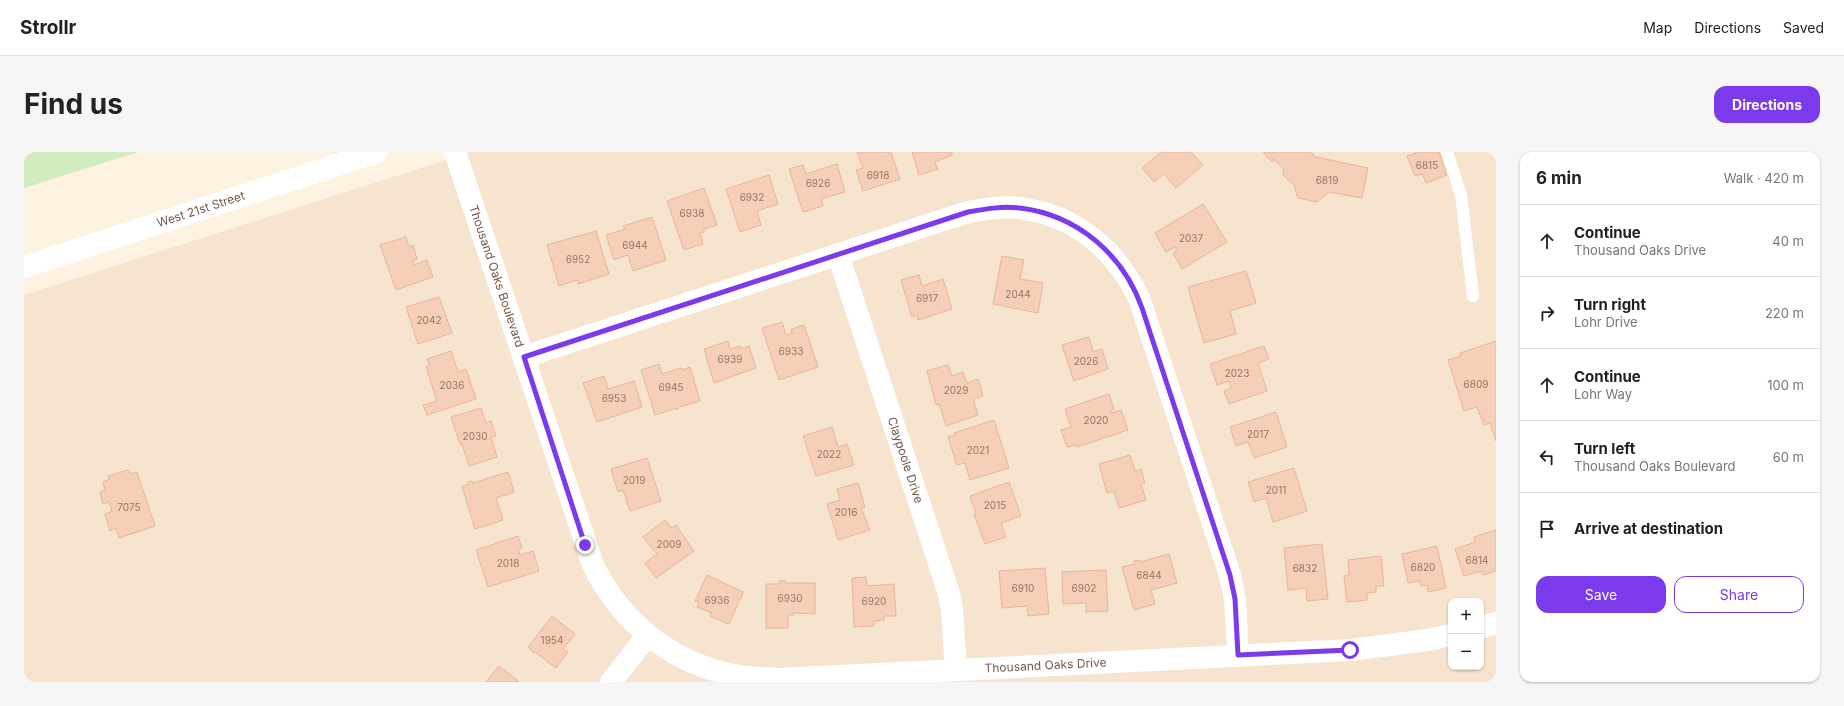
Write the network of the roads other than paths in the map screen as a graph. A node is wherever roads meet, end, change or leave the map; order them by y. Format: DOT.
graph roads {
  1 [pos="377,152"];
  2 [pos="455,152"];
  3 [pos="1447,152"];
  4 [pos="838,254"];
  5 [pos="24,267"];
  6 [pos="1474,296"];
  7 [pos="524,357"];
  8 [pos="1496,623"];
  9 [pos="1484,626"];
  10 [pos="648,635"];
  11 [pos="1448,636"];
  12 [pos="1238,655"];
  13 [pos="956,670"];
  14 [pos="611,682"];
  1 -- 5 [label="street, West 21st Street"];
  2 -- 7 [label="street, Thousand Oaks Boulevard"];
  3 -- 6 [label="lane"];
  4 -- 7 [label="street"];
  4 -- 12 [label="street"];
  4 -- 13 [label="street, Claypoole Drive"];
  7 -- 10 [label="street, Thousand Oaks Boulevard"];
  8 -- 9 [label="street"];
  10 -- 13 [label="street, Thousand Oaks Drive"];
  10 -- 14 [label="street"];
  11 -- 12 [label="street, Thousand Oaks Drive"];
  12 -- 13 [label="street, Thousand Oaks Drive"];
}
